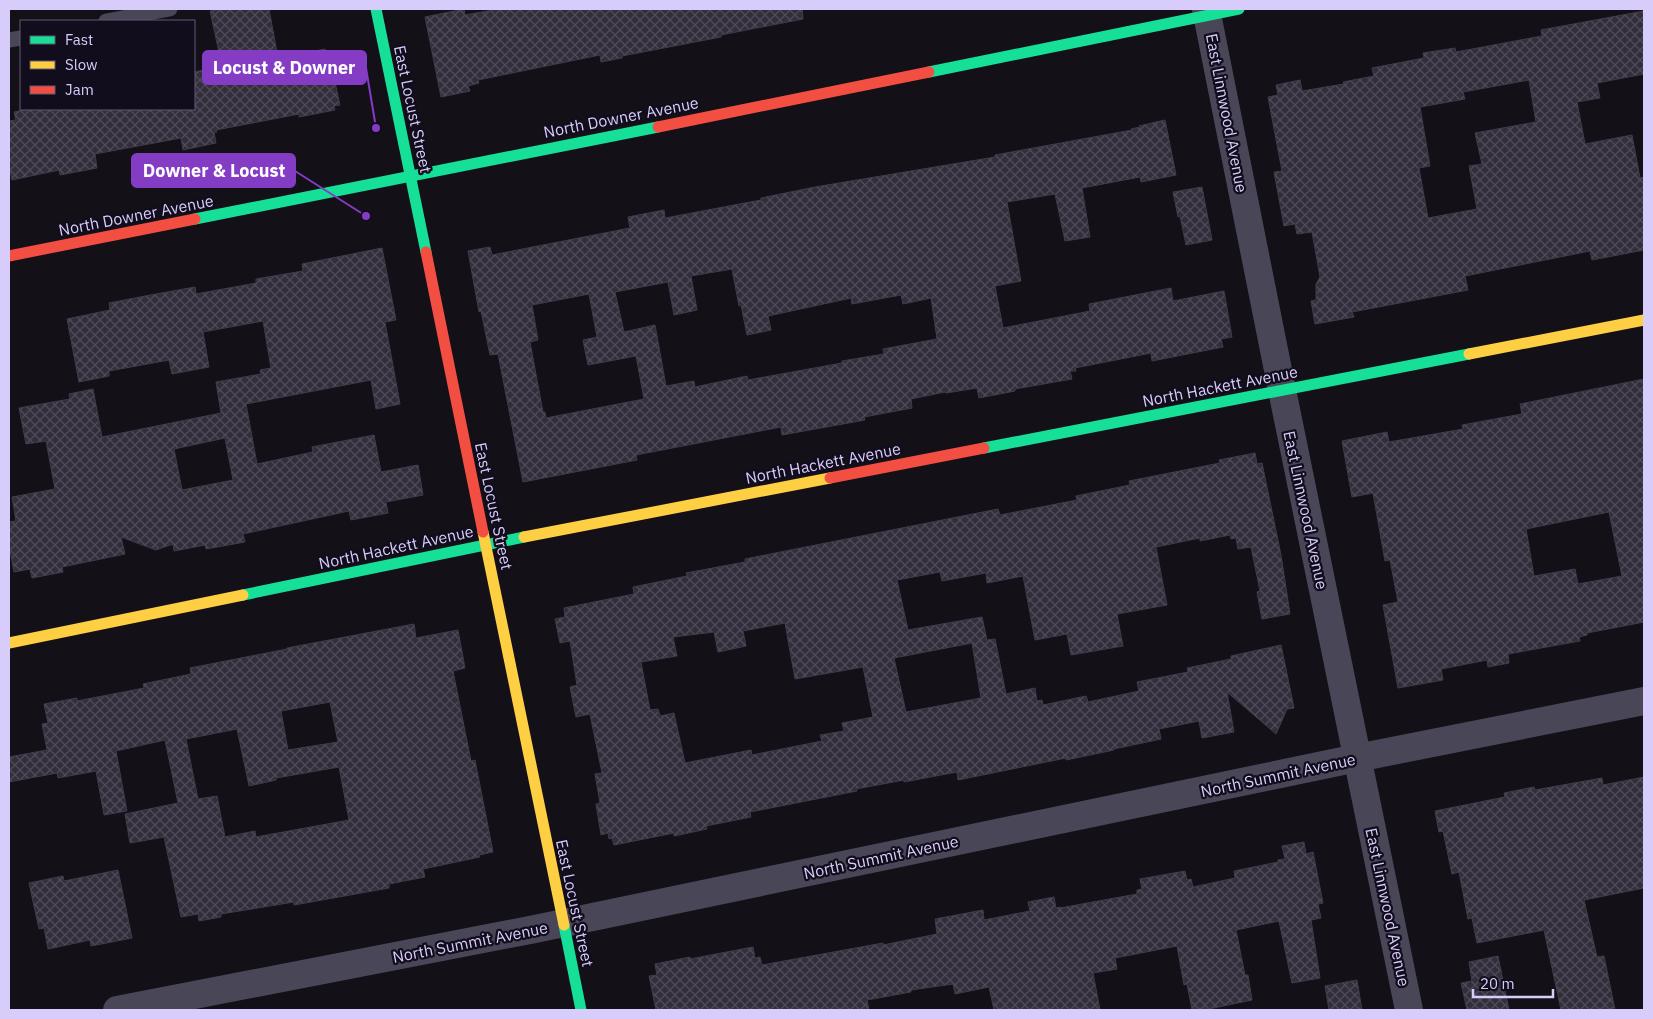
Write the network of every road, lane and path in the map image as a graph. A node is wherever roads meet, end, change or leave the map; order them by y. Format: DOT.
graph roads {
  1 [pos="170,9"];
  2 [pos="376,9"];
  3 [pos="1239,9"];
  4 [pos="1207,12"];
  5 [pos="111,20"];
  6 [pos="410,177"];
  7 [pos="9,256"];
  8 [pos="1644,320"];
  9 [pos="1282,390"];
  10 [pos="485,545"];
  11 [pos="9,644"];
  12 [pos="1644,701"];
  13 [pos="1357,758"];
  14 [pos="563,923"];
  15 [pos="117,1010"];
  16 [pos="580,1010"];
  17 [pos="1409,1010"];
  1 -- 5 [label="lane"];
  2 -- 6 [label="street, East Locust Street"];
  3 -- 4 [label="street, North Downer Avenue"];
  4 -- 6 [label="street, North Downer Avenue"];
  4 -- 9 [label="street, East Linnwood Avenue"];
  6 -- 7 [label="street, North Downer Avenue"];
  6 -- 10 [label="street, East Locust Street"];
  8 -- 9 [label="street, North Hackett Avenue"];
  9 -- 10 [label="street, North Hackett Avenue"];
  9 -- 13 [label="street, East Linnwood Avenue"];
  10 -- 11 [label="street, North Hackett Avenue"];
  10 -- 14 [label="street, East Locust Street"];
  12 -- 13 [label="street, North Summit Avenue"];
  13 -- 14 [label="street, North Summit Avenue"];
  13 -- 17 [label="street, East Linnwood Avenue"];
  14 -- 15 [label="street, North Summit Avenue"];
  14 -- 16 [label="street, East Locust Street"];
}
